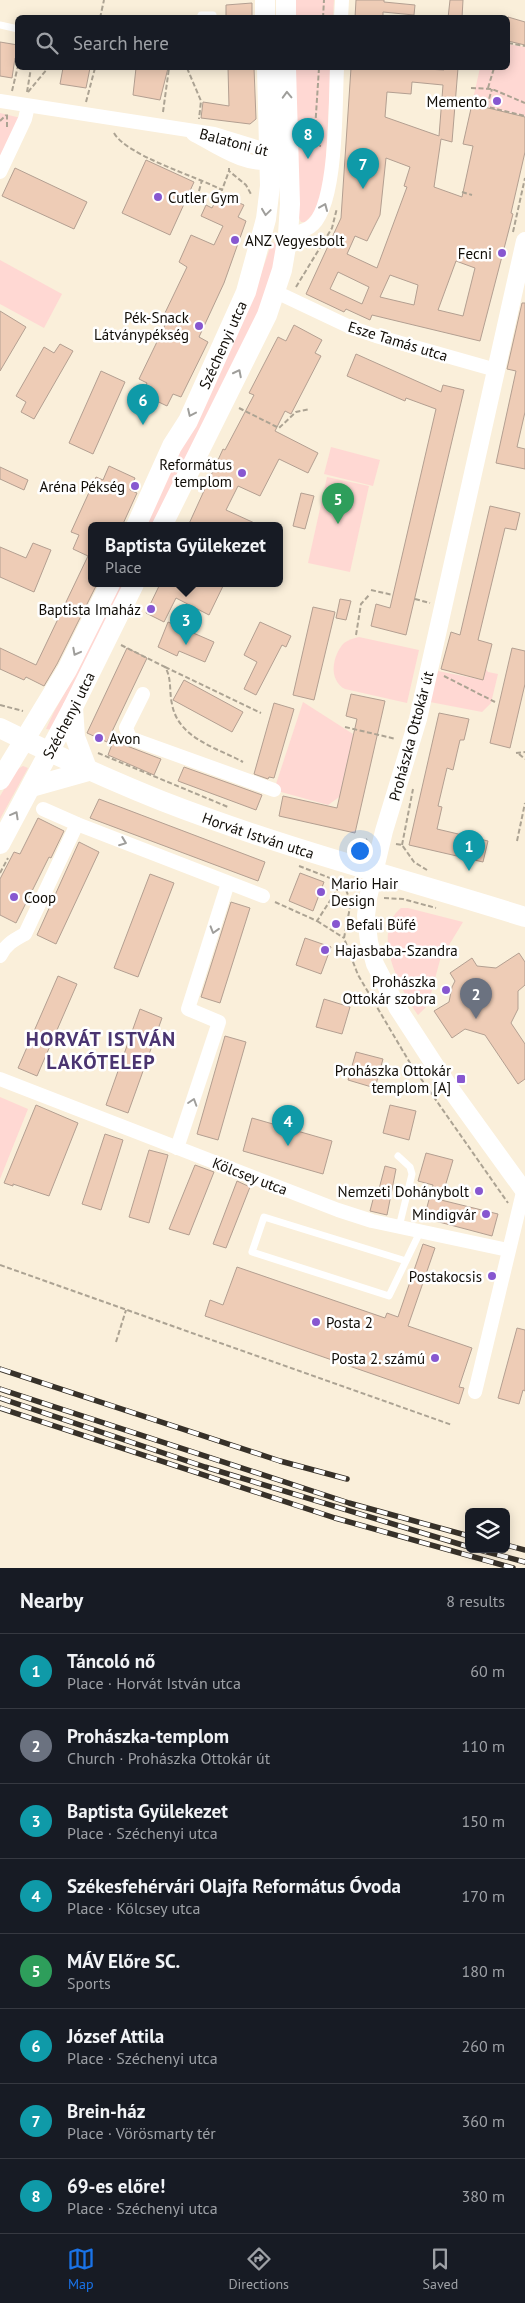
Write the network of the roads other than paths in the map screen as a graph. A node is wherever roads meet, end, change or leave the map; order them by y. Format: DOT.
graph roads {
  1 [pos="265,0"];
  2 [pos="286,0"];
  3 [pos="342,0"];
  4 [pos="201,15"];
  5 [pos="213,15"];
  6 [pos="265,15"];
  7 [pos="286,15"];
  8 [pos="341,15"];
  9 [pos="0,25"];
  10 [pos="15,28"];
  11 [pos="267,70"];
  12 [pos="286,70"];
  13 [pos="338,70"];
  14 [pos="28,100"];
  15 [pos="0,101"];
  16 [pos="269,157"];
  17 [pos="289,158"];
  18 [pos="0,172"];
  19 [pos="288,235"];
  20 [pos="525,241"];
  21 [pos="520,285"];
  22 [pos="276,292"];
  23 [pos="496,370"];
  24 [pos="138,522"];
  25 [pos="164,522"];
  26 [pos="108,587"];
  27 [pos="133,587"];
  28 [pos="143,694"];
  29 [pos="73,707"];
  30 [pos="0,728"];
  31 [pos="25,741"];
  32 [pos="49,752"];
  33 [pos="88,771"];
  34 [pos="0,780"];
  35 [pos="31,787"];
  36 [pos="274,790"];
  37 [pos="44,809"];
  38 [pos="78,824"];
  39 [pos="0,844"];
  40 [pos="374,871"];
  41 [pos="228,883"];
  42 [pos="263,896"];
  43 [pos="525,917"];
  44 [pos="0,956"];
  45 [pos="0,1079"];
  46 [pos="177,1148"];
  47 [pos="398,1156"];
  48 [pos="525,1189"];
  49 [pos="399,1227"];
  50 [pos="420,1232"];
  51 [pos="508,1250"];
  52 [pos="406,1261"];
  53 [pos="475,1392"];
  1 -- 6 [label="main road"];
  2 -- 7 [label="main road"];
  3 -- 8 [label="street"];
  4 -- 5 [label="lane"];
  9 -- 10 [label="lane"];
  11 -- 16 [label="main road, Széchenyi utca"];
  17 -- 12 [label="main road, Széchenyi utca, one-way"];
  19 -- 13 [label="street, one-way"];
  14 -- 15 [label="street, Balatoni út"];
  14 -- 16 [label="street, Balatoni út"];
  14 -- 18 [label="street"];
  16 -- 17 [label="street, Balatoni út"];
  16 -- 24 [label="main road, Széchenyi utca, one-way"];
  17 -- 19 [label="main road, Széchenyi utca"];
  19 -- 22 [label="main road, Széchenyi utca"];
  20 -- 21 [label="street, Prohászka Ottokár út"];
  21 -- 23 [label="street, Prohászka Ottokár út"];
  22 -- 23 [label="street, Esze Tamás utca"];
  25 -- 22 [label="main road, Széchenyi utca, one-way"];
  23 -- 40 [label="street, Prohászka Ottokár út"];
  26 -- 31 [label="main road, Széchenyi utca, one-way"];
  27 -- 29 [label="main road, Széchenyi utca"];
  28 -- 36 [label="street"];
  29 -- 32 [label="main road, Széchenyi utca"];
  29 -- 33 [label="main road"];
  30 -- 31 [label="main road, Horvát István utca"];
  31 -- 32 [label="main road, Horvát István utca"];
  31 -- 34 [label="main road, Széchenyi utca"];
  32 -- 33 [label="main road, Horvát István utca"];
  32 -- 35 [label="main road, Széchenyi utca"];
  33 -- 35 [label="main road"];
  33 -- 40 [label="main road, Horvát István utca"];
  39 -- 35 [label="main road, Széchenyi utca, one-way"];
  37 -- 38 [label="street"];
  38 -- 41 [label="street, one-way"];
  38 -- 44 [label="street"];
  40 -- 43 [label="main road, Horvát István utca"];
  40 -- 48 [label="street, Prohászka Ottokár út"];
  41 -- 42 [label="street"];
  41 -- 46 [label="street"];
  45 -- 46 [label="street, Kölcsey utca"];
  46 -- 49 [label="street, Kölcsey utca"];
  47 -- 49 [label="lane"];
  48 -- 51 [label="street"];
  49 -- 50 [label="street, Kölcsey utca"];
  50 -- 51 [label="street, Kölcsey utca"];
  50 -- 52 [label="lane"];
  51 -- 53 [label="street"];
  52 -- 52 [label="lane"];
}
